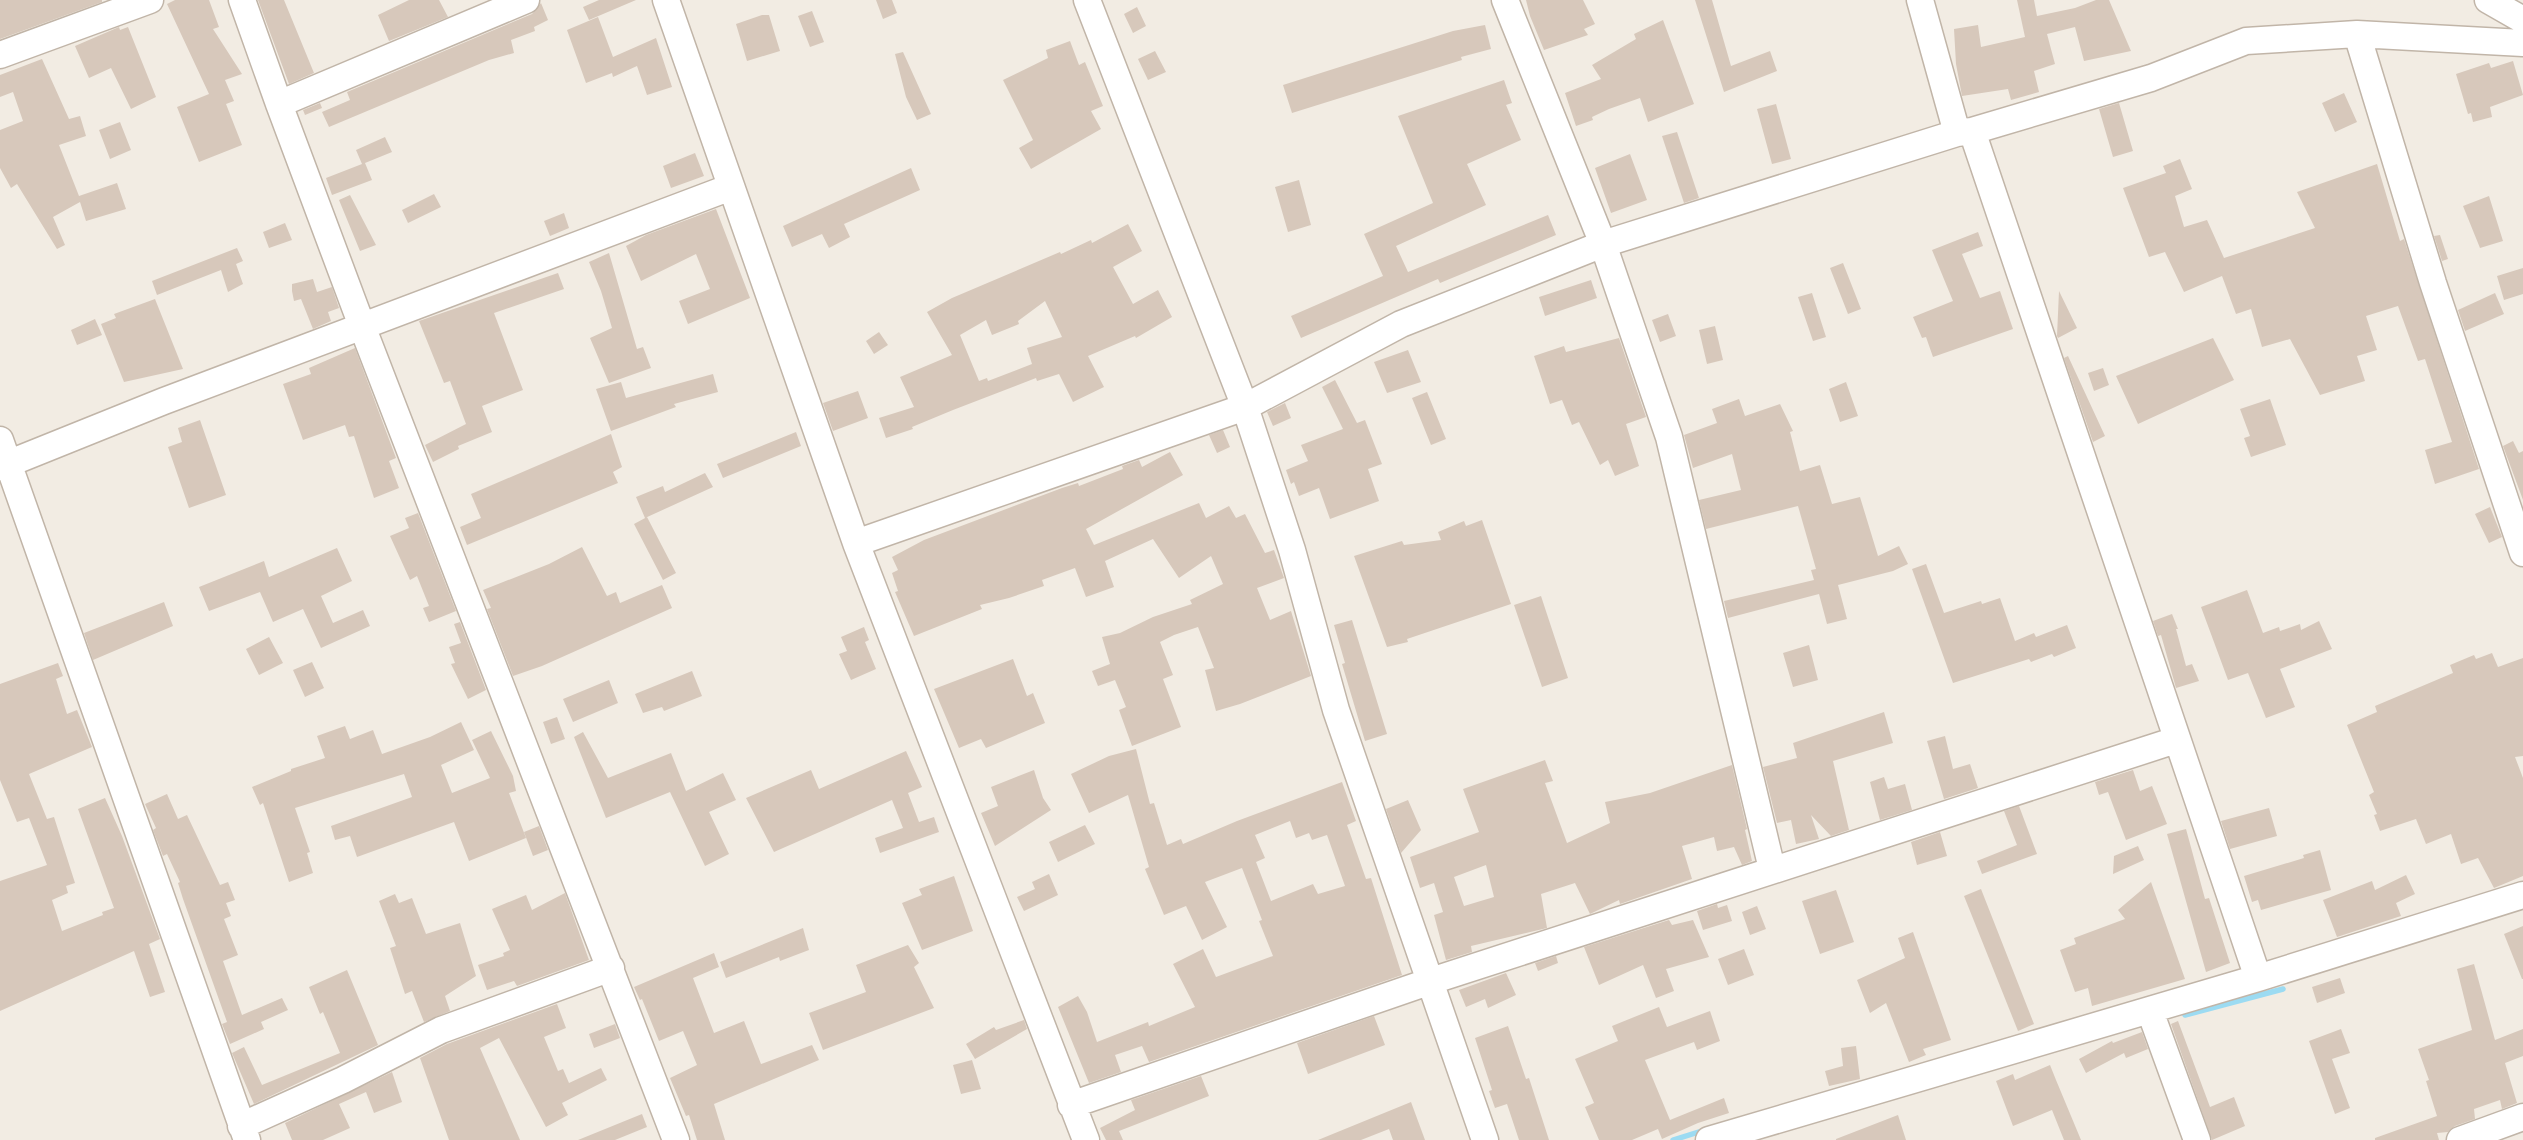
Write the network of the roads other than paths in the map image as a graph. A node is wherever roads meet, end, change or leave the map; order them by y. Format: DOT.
graph roads {
  1 [pos="150,0"];
  2 [pos="242,0"];
  3 [pos="526,0"];
  4 [pos="666,0"];
  5 [pos="1087,0"];
  6 [pos="1505,0"];
  7 [pos="1920,0"];
  8 [pos="2488,0"];
  9 [pos="2523,20"];
  10 [pos="2357,34"];
  11 [pos="2523,43"];
  12 [pos="0,56"];
  13 [pos="279,104"];
  14 [pos="1965,132"];
  15 [pos="731,187"];
  16 [pos="1603,244"];
  17 [pos="362,326"];
  18 [pos="1245,407"];
  19 [pos="3,457"];
  20 [pos="856,543"];
  21 [pos="2523,553"];
  22 [pos="2176,740"];
  23 [pos="1772,869"];
  24 [pos="2523,895"];
  25 [pos="611,968"];
  26 [pos="2258,978"];
  27 [pos="1431,981"];
  28 [pos="2150,1011"];
  29 [pos="1071,1105"];
  30 [pos="2523,1117"];
  31 [pos="244,1133"];
  32 [pos="2500,1133"];
  33 [pos="676,1140"];
  34 [pos="1086,1140"];
  35 [pos="1485,1140"];
  36 [pos="1709,1140"];
  37 [pos="2197,1140"];
  38 [pos="2460,1140"];
  1 -- 12 [label="street"];
  2 -- 13 [label="street"];
  3 -- 13 [label="street"];
  4 -- 15 [label="street"];
  5 -- 18 [label="street"];
  6 -- 16 [label="street"];
  7 -- 14 [label="street"];
  8 -- 9 [label="street"];
  10 -- 11 [label="street"];
  10 -- 14 [label="street"];
  10 -- 21 [label="street"];
  13 -- 17 [label="street"];
  14 -- 16 [label="street"];
  14 -- 22 [label="street"];
  15 -- 17 [label="street"];
  15 -- 20 [label="street"];
  16 -- 18 [label="street"];
  16 -- 23 [label="street"];
  17 -- 19 [label="street"];
  17 -- 25 [label="street"];
  18 -- 20 [label="street"];
  18 -- 27 [label="street"];
  19 -- 31 [label="street"];
  20 -- 29 [label="street"];
  22 -- 23 [label="street"];
  22 -- 26 [label="street"];
  23 -- 27 [label="street"];
  24 -- 26 [label="street"];
  25 -- 31 [label="street"];
  25 -- 33 [label="street"];
  26 -- 28 [label="street"];
  27 -- 29 [label="street"];
  27 -- 35 [label="street"];
  28 -- 36 [label="street"];
  28 -- 37 [label="street"];
  29 -- 34 [label="street"];
  30 -- 32 [label="street"];
  32 -- 38 [label="street"];
}
